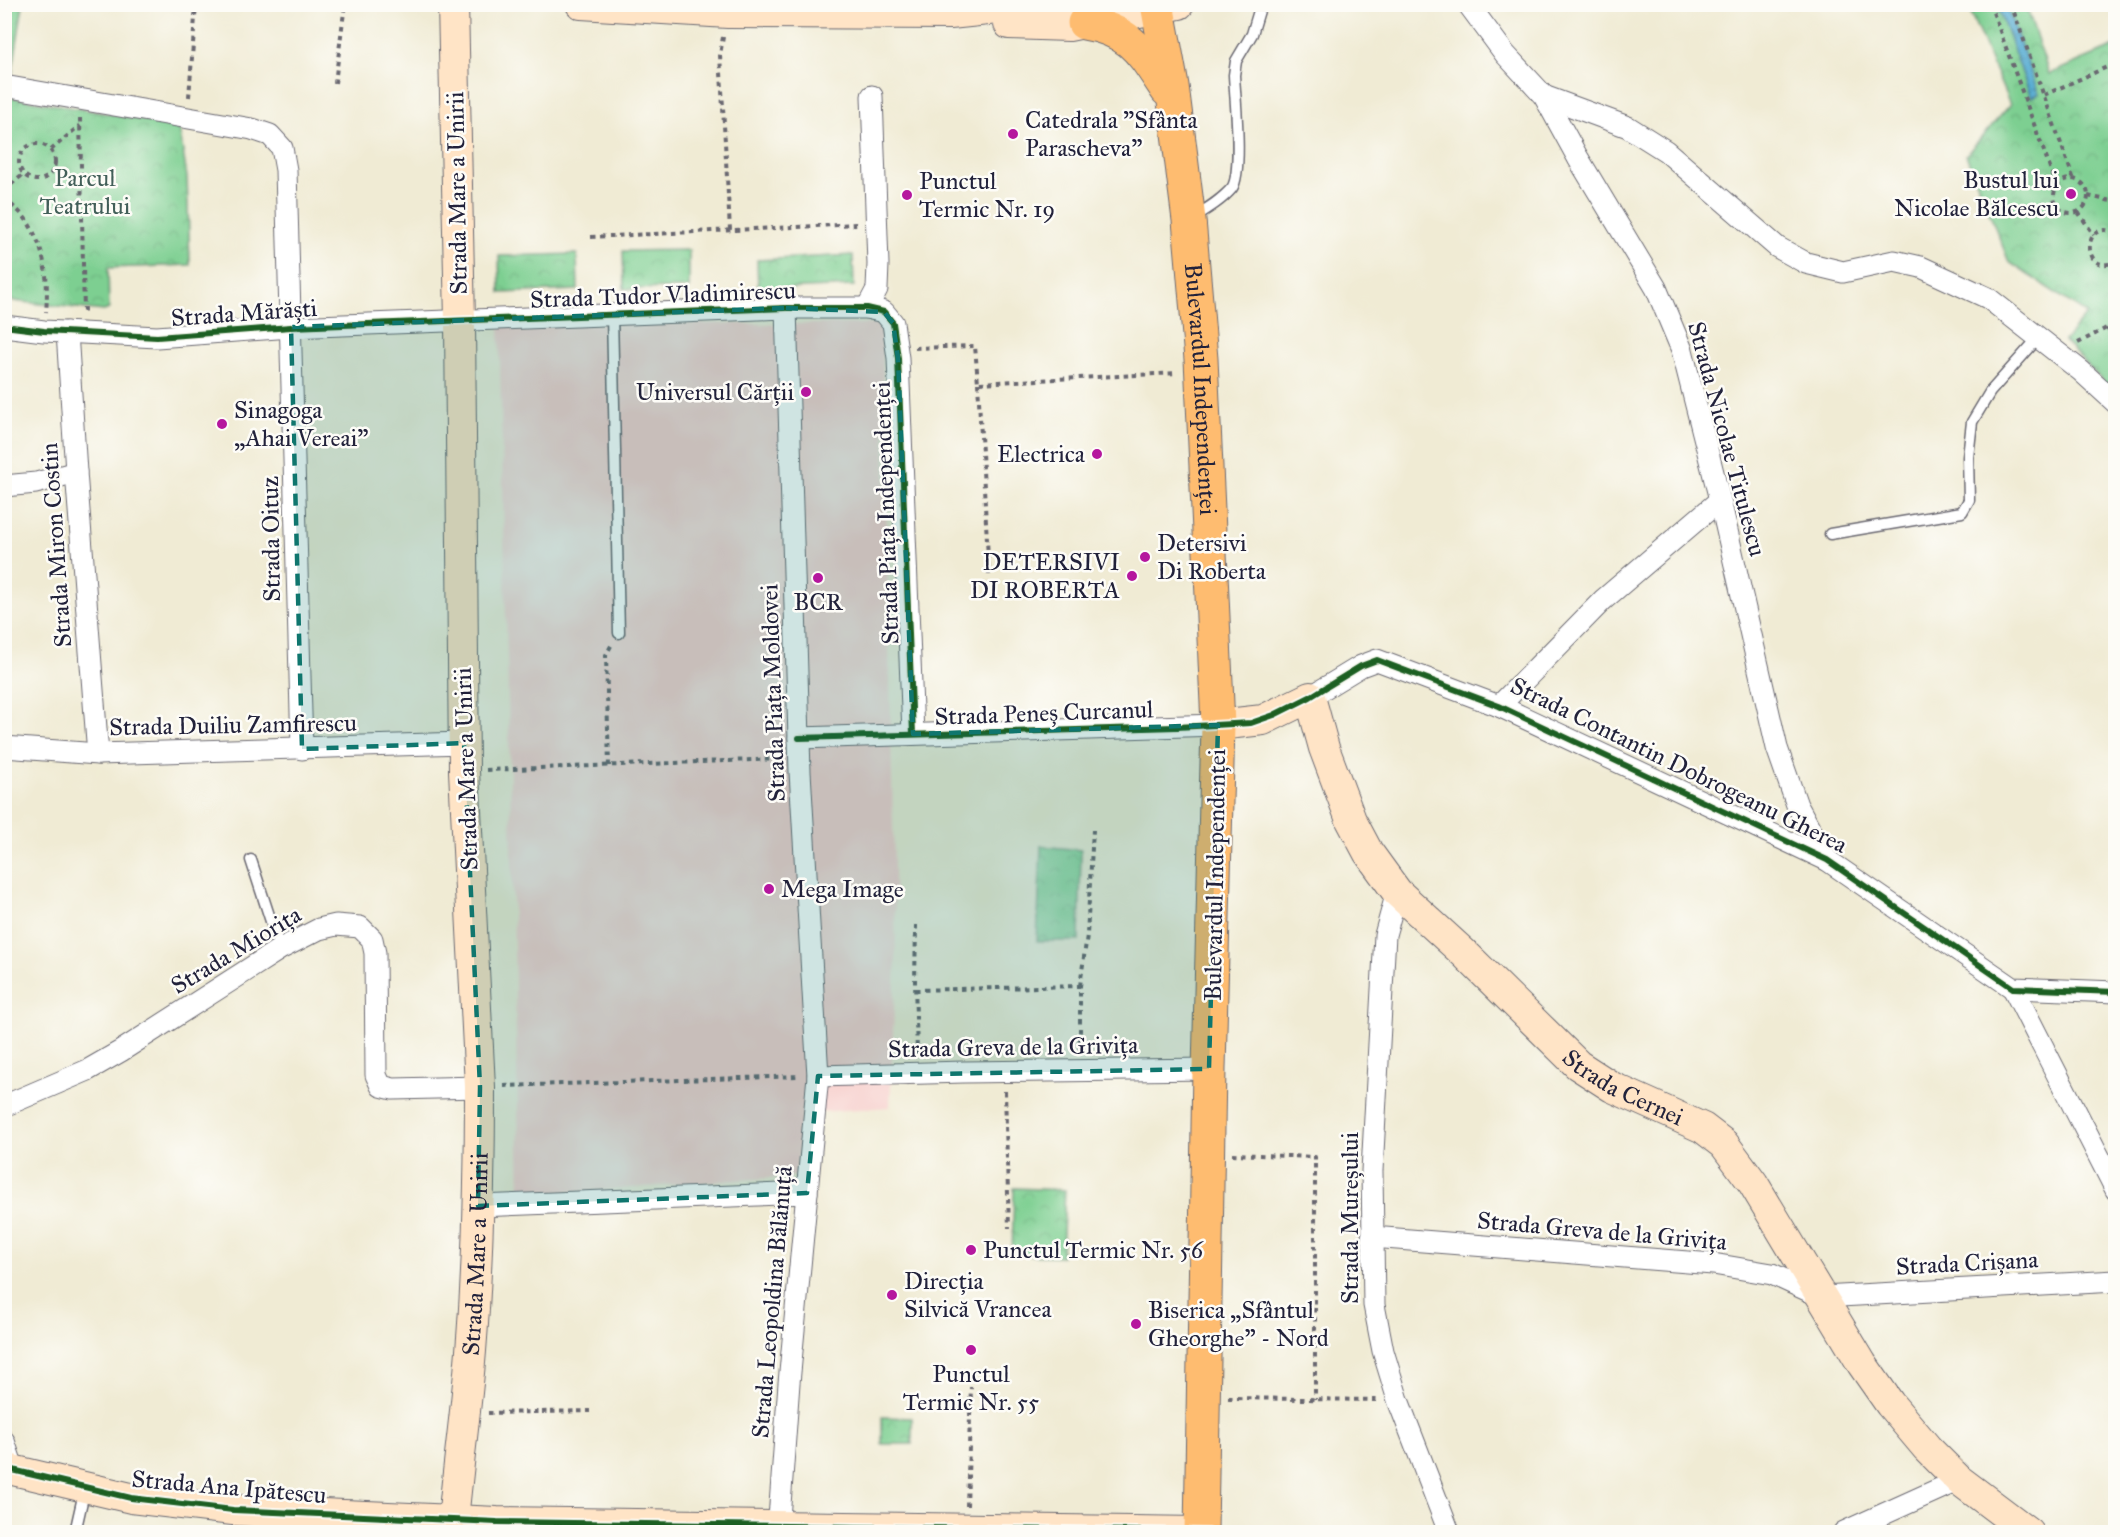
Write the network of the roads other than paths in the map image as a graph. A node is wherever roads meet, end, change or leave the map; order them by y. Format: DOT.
graph roads {
  1 [pos="453,4"];
  2 [pos="581,4"];
  3 [pos="1047,4"];
  4 [pos="1261,4"];
  5 [pos="1468,4"];
  6 [pos="1165,6"];
  7 [pos="950,14"];
  8 [pos="1084,23"];
  9 [pos="4,86"];
  10 [pos="872,96"];
  11 [pos="1544,96"];
  12 [pos="1173,99"];
  13 [pos="1189,220"];
  14 [pos="786,308"];
  15 [pos="867,308"];
  16 [pos="612,314"];
  17 [pos="460,321"];
  18 [pos="4,326"];
  19 [pos="291,327"];
  20 [pos="76,332"];
  21 [pos="2038,337"];
  22 [pos="2115,403"];
  23 [pos="76,472"];
  24 [pos="4,486"];
  25 [pos="1720,500"];
  26 [pos="1830,534"];
  27 [pos="619,633"];
  28 [pos="1310,697"];
  29 [pos="1499,706"];
  30 [pos="1218,725"];
  31 [pos="913,734"];
  32 [pos="4,747"];
  33 [pos="800,748"];
  34 [pos="302,749"];
  35 [pos="98,754"];
  36 [pos="464,757"];
  37 [pos="251,860"];
  38 [pos="1827,860"];
  39 [pos="1397,892"];
  40 [pos="280,949"];
  41 [pos="2013,988"];
  42 [pos="2115,992"];
  43 [pos="1209,1070"];
  44 [pos="818,1076"];
  45 [pos="480,1087"];
  46 [pos="4,1106"];
  47 [pos="2115,1190"];
  48 [pos="807,1193"];
  49 [pos="478,1206"];
  50 [pos="1372,1237"];
  51 [pos="2115,1281"];
  52 [pos="1822,1297"];
  53 [pos="4,1441"];
  54 [pos="10,1470"];
  55 [pos="1959,1480"];
  56 [pos="85,1488"];
  57 [pos="305,1523"];
  58 [pos="452,1527"];
  59 [pos="778,1530"];
  60 [pos="1201,1532"];
  61 [pos="75,1533"];
  62 [pos="1209,1533"];
  63 [pos="1449,1533"];
  64 [pos="1844,1533"];
  65 [pos="2028,1533"];
  1 -- 17 [label="street, Strada Mare a Unirii"];
  2 -- 7 [label="street"];
  3 -- 7 [label="street"];
  4 -- 13 [label="lane"];
  5 -- 11 [label="street, Strada Nicolae Titulescu"];
  6 -- 8 [label="street"];
  6 -- 12 [label="main road, Bulevardul Independenței"];
  7 -- 8 [label="street"];
  8 -- 12 [label="main road"];
  9 -- 19 [label="street, Strada Oituz"];
  10 -- 15 [label="street"];
  11 -- 21 [label="street"];
  11 -- 25 [label="street, Strada Nicolae Titulescu"];
  12 -- 13 [label="main road, Bulevardul Independenței"];
  13 -- 30 [label="main road, Bulevardul Independenței"];
  14 -- 15 [label="street, Strada Tudor Vladimirescu"];
  14 -- 16 [label="street, Strada Tudor Vladimirescu"];
  14 -- 33 [label="street, Strada Piața Moldovei"];
  15 -- 31 [label="street, Strada Piața Independenței"];
  16 -- 17 [label="street, Strada Tudor Vladimirescu"];
  16 -- 27 [label="lane"];
  17 -- 19 [label="street, Strada Mărăști"];
  17 -- 36 [label="street, Strada Mare a Unirii"];
  18 -- 20 [label="street, Strada Mărăști"];
  19 -- 20 [label="street, Strada Mărăști"];
  19 -- 34 [label="street, Strada Oituz"];
  20 -- 23 [label="street, Strada Miron Costin"];
  21 -- 22 [label="street"];
  21 -- 26 [label="lane"];
  23 -- 24 [label="street"];
  23 -- 35 [label="street, Strada Miron Costin"];
  25 -- 29 [label="street"];
  25 -- 38 [label="street, Strada Nicolae Titulescu"];
  28 -- 29 [label="street, Strada Contantin Dobrogeanu Gherea"];
  28 -- 30 [label="street"];
  28 -- 39 [label="street, Strada Cernei"];
  29 -- 38 [label="street, Strada Contantin Dobrogeanu Gherea"];
  30 -- 31 [label="street, Strada Peneș Curcanul"];
  30 -- 43 [label="main road, Bulevardul Independenței"];
  31 -- 33 [label="street, Strada Peneș Curcanul"];
  32 -- 35 [label="street, Strada Duiliu Zamfirescu"];
  33 -- 44 [label="street, Strada Piața Moldovei"];
  34 -- 35 [label="street, Strada Duiliu Zamfirescu"];
  34 -- 36 [label="street, Strada Duiliu Zamfirescu"];
  36 -- 45 [label="street, Strada Mare a Unirii"];
  37 -- 40 [label="lane"];
  38 -- 41 [label="street, Strada Contantin Dobrogeanu Gherea"];
  39 -- 50 [label="street, Strada Mureșului"];
  39 -- 52 [label="street, Strada Cernei"];
  40 -- 45 [label="street, Strada Miorița"];
  40 -- 46 [label="street, Strada Miorița"];
  41 -- 42 [label="street"];
  41 -- 47 [label="street"];
  43 -- 44 [label="street, Strada Greva de la Grivița"];
  43 -- 60 [label="main road, Bulevardul Independenței"];
  44 -- 48 [label="street, Strada Leopoldina Bălănuță"];
  45 -- 49 [label="street, Strada Mare a Unirii"];
  48 -- 49 [label="street"];
  48 -- 59 [label="street, Strada Leopoldina Bălănuță"];
  49 -- 58 [label="street, Strada Mare a Unirii"];
  50 -- 52 [label="street, Strada Greva de la Grivița"];
  50 -- 63 [label="street, Strada Mureșului"];
  51 -- 52 [label="street, Strada Crișana"];
  52 -- 55 [label="street, Strada Cernei"];
  53 -- 54 [label="street"];
  54 -- 56 [label="street, Strada Ana Ipătescu"];
  55 -- 64 [label="street"];
  55 -- 65 [label="street, Strada Cernei"];
  56 -- 57 [label="street, Strada Ana Ipătescu"];
  56 -- 61 [label="lane"];
  57 -- 58 [label="street, Strada Ana Ipătescu"];
  58 -- 59 [label="street, Strada Ana Ipătescu"];
  59 -- 60 [label="street, Strada Ana Ipătescu"];
  60 -- 62 [label="street"];
}
